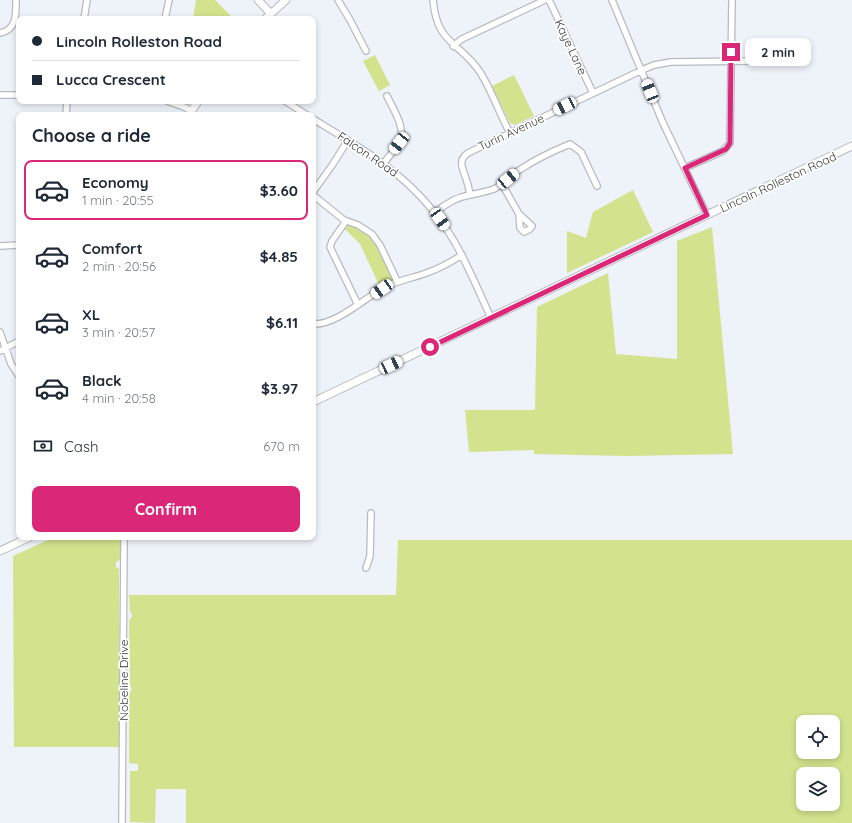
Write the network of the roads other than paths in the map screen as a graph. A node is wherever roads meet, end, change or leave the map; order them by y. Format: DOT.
graph roads {
  1 [pos="16,0"];
  2 [pos="87,0"];
  3 [pos="169,0"];
  4 [pos="258,0"];
  5 [pos="286,0"];
  6 [pos="338,0"];
  7 [pos="433,0"];
  8 [pos="545,0"];
  9 [pos="549,0"];
  10 [pos="612,0"];
  11 [pos="732,0"];
  12 [pos="270,14"];
  13 [pos="84,16"];
  14 [pos="166,16"];
  15 [pos="0,33"];
  16 [pos="453,46"];
  17 [pos="366,51"];
  18 [pos="758,61"];
  19 [pos="731,62"];
  20 [pos="642,70"];
  21 [pos="593,93"];
  22 [pos="16,95"];
  23 [pos="0,96"];
  24 [pos="387,96"];
  25 [pos="176,104"];
  26 [pos="290,104"];
  27 [pos="189,112"];
  28 [pos="302,112"];
  29 [pos="316,121"];
  30 [pos="510,133"];
  31 [pos="348,140"];
  32 [pos="852,146"];
  33 [pos="384,163"];
  34 [pos="685,168"];
  35 [pos="502,184"];
  36 [pos="597,186"];
  37 [pos="316,188"];
  38 [pos="470,195"];
  39 [pos="316,198"];
  40 [pos="435,213"];
  41 [pos="519,214"];
  42 [pos="707,215"];
  43 [pos="346,221"];
  44 [pos="16,245"];
  45 [pos="0,246"];
  46 [pos="462,255"];
  47 [pos="397,281"];
  48 [pos="358,304"];
  49 [pos="491,318"];
  50 [pos="316,324"];
  51 [pos="0,332"];
  52 [pos="16,343"];
  53 [pos="3,350"];
  54 [pos="16,372"];
  55 [pos="316,401"];
  56 [pos="371,513"];
  57 [pos="24,540"];
  58 [pos="123,540"];
  59 [pos="0,551"];
  60 [pos="366,568"];
  61 [pos="122,823"];
  1 -- 15 [label="street"];
  2 -- 13 [label="street"];
  3 -- 14 [label="street"];
  4 -- 12 [label="main road"];
  5 -- 12 [label="main road"];
  6 -- 17 [label="street"];
  7 -- 16 [label="street"];
  8 -- 16 [label="street"];
  9 -- 21 [label="street, Kaye Lane"];
  10 -- 20 [label="street"];
  11 -- 19 [label="street"];
  16 -- 30 [label="street"];
  18 -- 19 [label="street, Turin Avenue"];
  19 -- 20 [label="street, Turin Avenue"];
  19 -- 34 [label="street"];
  20 -- 21 [label="street, Turin Avenue"];
  20 -- 34 [label="street"];
  21 -- 30 [label="street, Turin Avenue"];
  22 -- 23 [label="street"];
  24 -- 33 [label="street"];
  25 -- 27 [label="street"];
  26 -- 28 [label="street"];
  29 -- 31 [label="street, Falcon Road"];
  30 -- 38 [label="street, Turin Avenue"];
  31 -- 33 [label="street, Falcon Road"];
  31 -- 37 [label="street"];
  32 -- 42 [label="main road, Lincoln Rolleston Road"];
  33 -- 40 [label="street, Falcon Road"];
  34 -- 42 [label="street"];
  35 -- 36 [label="street"];
  35 -- 38 [label="street"];
  35 -- 41 [label="street"];
  38 -- 40 [label="street"];
  39 -- 43 [label="street"];
  40 -- 46 [label="street, Falcon Road"];
  42 -- 49 [label="main road, Lincoln Rolleston Road"];
  43 -- 47 [label="street"];
  43 -- 48 [label="street"];
  44 -- 45 [label="street"];
  46 -- 47 [label="street"];
  46 -- 49 [label="street, Falcon Road"];
  47 -- 48 [label="street"];
  48 -- 50 [label="street"];
  49 -- 55 [label="main road, Lincoln Rolleston Road"];
  51 -- 53 [label="street"];
  52 -- 53 [label="street"];
  53 -- 54 [label="street"];
  56 -- 60 [label="street"];
  57 -- 59 [label="main road"];
  58 -- 61 [label="street, Nobeline Drive"];
}
